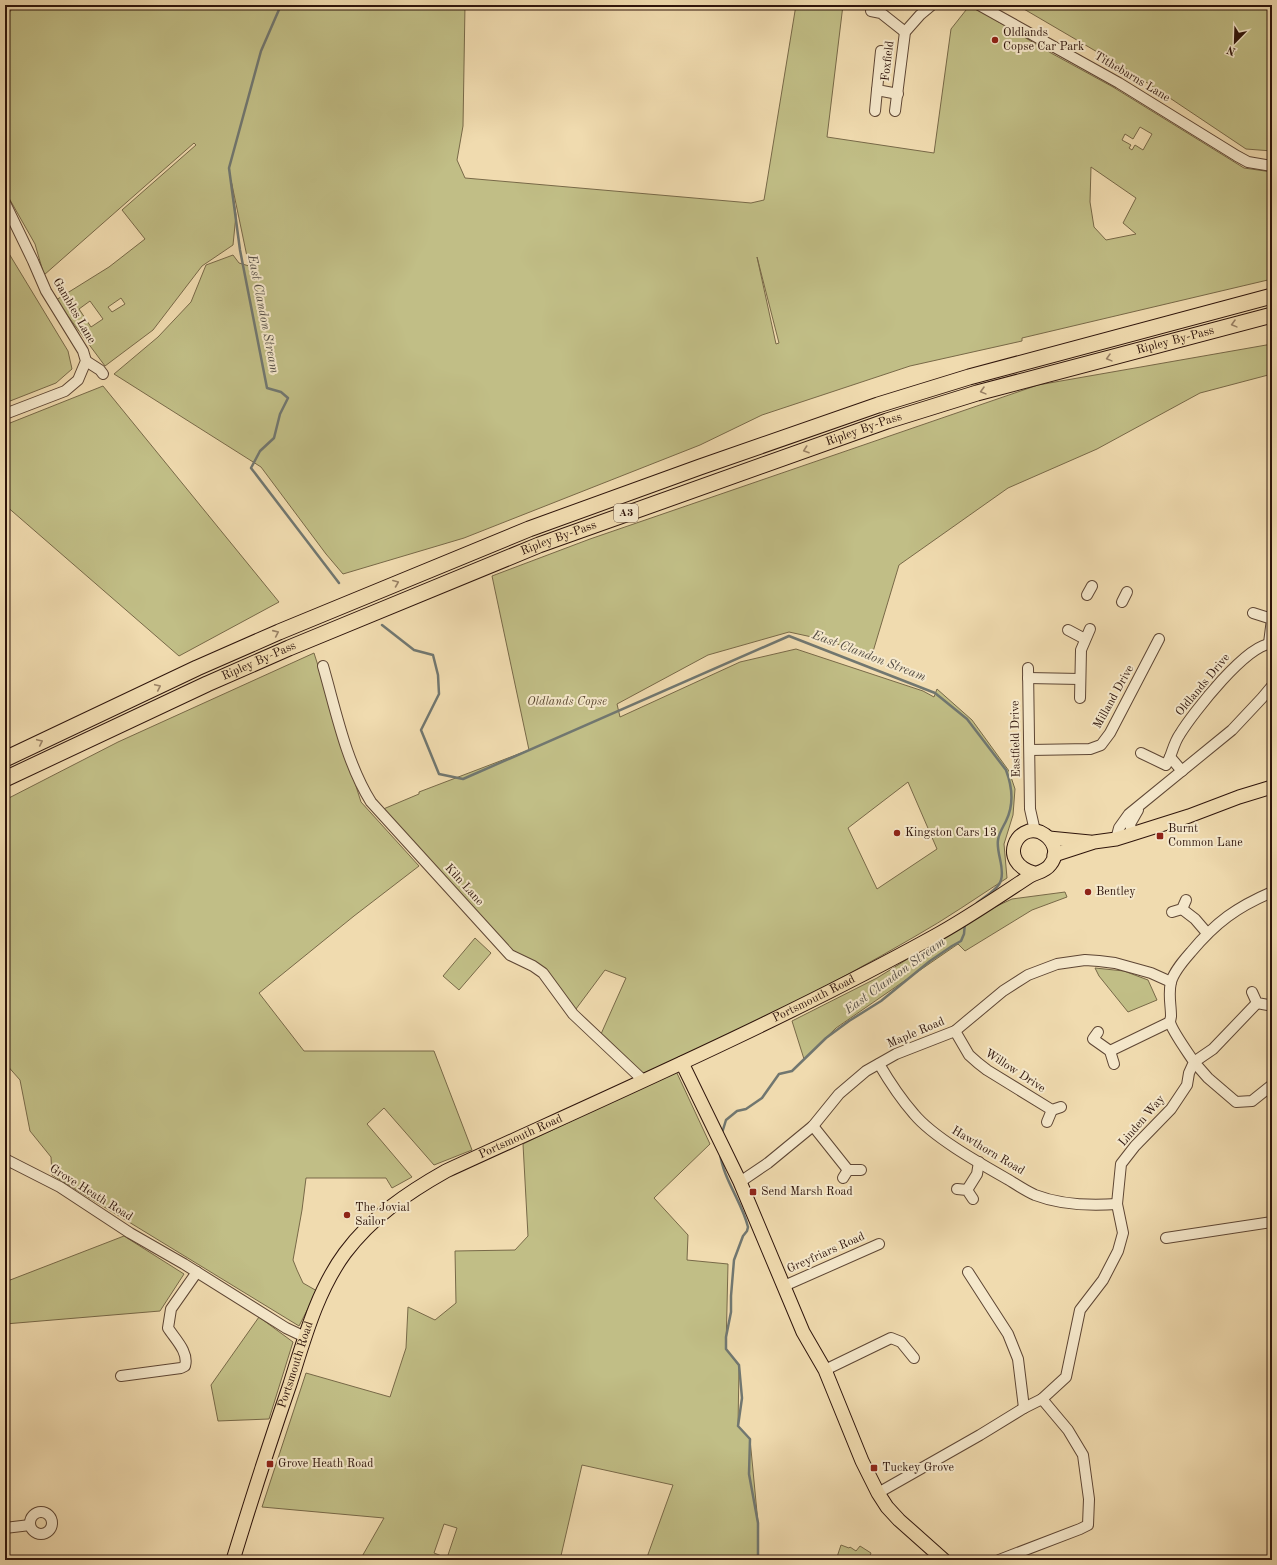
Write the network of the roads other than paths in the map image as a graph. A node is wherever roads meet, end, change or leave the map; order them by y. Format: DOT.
graph roads {
  1 [pos="932,5"];
  2 [pos="979,5"];
  3 [pos="871,11"];
  4 [pos="905,32"];
  5 [pos="881,51"];
  6 [pos="877,90"];
  7 [pos="898,94"];
  8 [pos="875,111"];
  9 [pos="895,111"];
  10 [pos="1272,166"];
  11 [pos="5,203"];
  12 [pos="1272,296"];
  13 [pos="1272,315"];
  14 [pos="86,361"];
  15 [pos="103,374"];
  16 [pos="5,414"];
  17 [pos="1127,592"];
  18 [pos="1122,602"];
  19 [pos="1253,613"];
  20 [pos="1272,619"];
  21 [pos="1090,629"];
  22 [pos="1068,630"];
  23 [pos="1085,639"];
  24 [pos="1159,639"];
  25 [pos="1271,643"];
  26 [pos="323,666"];
  27 [pos="1080,679"];
  28 [pos="1272,686"];
  29 [pos="1080,698"];
  30 [pos="1030,750"];
  31 [pos="1141,753"];
  32 [pos="1170,757"];
  33 [pos="5,759"];
  34 [pos="1182,771"];
  35 [pos="5,779"];
  36 [pos="1272,788"];
  37 [pos="1141,805"];
  38 [pos="1029,832"];
  39 [pos="1132,834"];
  40 [pos="1049,838"];
  41 [pos="1116,839"];
  42 [pos="1094,842"];
  43 [pos="1054,855"];
  44 [pos="1016,861"];
  45 [pos="1034,873"];
  46 [pos="1272,892"];
  47 [pos="1003,894"];
  48 [pos="1172,912"];
  49 [pos="1207,933"];
  50 [pos="1171,982"];
  51 [pos="1252,992"];
  52 [pos="1256,1003"];
  53 [pos="1268,1005"];
  54 [pos="1170,1022"];
  55 [pos="955,1031"];
  56 [pos="1098,1032"];
  57 [pos="1110,1051"];
  58 [pos="1194,1062"];
  59 [pos="682,1063"];
  60 [pos="879,1064"];
  61 [pos="1114,1064"];
  62 [pos="644,1081"];
  63 [pos="1272,1085"];
  64 [pos="1047,1122"];
  65 [pos="813,1126"];
  66 [pos="5,1159"];
  67 [pos="979,1162"];
  68 [pos="861,1170"];
  69 [pos="740,1182"];
  70 [pos="973,1199"];
  71 [pos="1117,1204"];
  72 [pos="1272,1222"];
  73 [pos="1166,1238"];
  74 [pos="879,1244"];
  75 [pos="197,1272"];
  76 [pos="968,1272"];
  77 [pos="784,1286"];
  78 [pos="305,1338"];
  79 [pos="914,1358"];
  80 [pos="825,1370"];
  81 [pos="121,1376"];
  82 [pos="1042,1399"];
  83 [pos="1024,1408"];
  84 [pos="878,1493"];
  85 [pos="30,1525"];
  86 [pos="5,1528"];
  87 [pos="233,1560"];
  88 [pos="944,1560"];
  89 [pos="999,1560"];
  1 -- 4 [label="street, Foxfield"];
  2 -- 10 [label="street, Tithebarns Lane"];
  3 -- 4 [label="street, Foxfield"];
  4 -- 7 [label="street, Foxfield"];
  5 -- 6 [label="street, Foxfield"];
  6 -- 7 [label="street, Foxfield"];
  6 -- 8 [label="street, Foxfield"];
  7 -- 9 [label="street, Foxfield"];
  11 -- 14 [label="street, Gambles Lane"];
  33 -- 12 [label="highway, Ripley By-Pass / A3, one-way"];
  13 -- 35 [label="highway, Ripley By-Pass / A3, one-way"];
  14 -- 15 [label="street"];
  14 -- 16 [label="street, Gambles Lane"];
  17 -- 18 [label="street"];
  19 -- 20 [label="street, Oldlands Drive"];
  20 -- 25 [label="street, Oldlands Drive"];
  21 -- 23 [label="street"];
  22 -- 23 [label="street"];
  23 -- 27 [label="street"];
  24 -- 30 [label="street, Milland Drive"];
  25 -- 32 [label="street, Oldlands Drive"];
  26 -- 62 [label="street, Kiln Lane"];
  27 -- 29 [label="street"];
  27 -- 30 [label="street, Eastfield Drive"];
  28 -- 34 [label="street"];
  30 -- 38 [label="street, Eastfield Drive"];
  31 -- 32 [label="street"];
  32 -- 34 [label="street"];
  34 -- 37 [label="street"];
  36 -- 39 [label="main road"];
  37 -- 39 [label="street"];
  37 -- 41 [label="street"];
  38 -- 40 [label="main road"];
  38 -- 44 [label="main road"];
  39 -- 41 [label="main road"];
  40 -- 42 [label="main road"];
  40 -- 43 [label="main road"];
  41 -- 42 [label="main road"];
  42 -- 43 [label="main road"];
  43 -- 45 [label="main road, Portsmouth Road"];
  44 -- 45 [label="main road"];
  44 -- 47 [label="main road"];
  45 -- 47 [label="main road, Portsmouth Road"];
  46 -- 49 [label="street"];
  47 -- 59 [label="main road, Portsmouth Road"];
  48 -- 49 [label="street"];
  49 -- 50 [label="street"];
  50 -- 54 [label="street"];
  50 -- 55 [label="street, Maple Road"];
  51 -- 52 [label="street"];
  52 -- 53 [label="street"];
  52 -- 58 [label="street"];
  54 -- 57 [label="street"];
  54 -- 58 [label="street"];
  55 -- 60 [label="street, Maple Road"];
  55 -- 64 [label="street, Willow Drive"];
  56 -- 57 [label="street"];
  57 -- 61 [label="street"];
  58 -- 63 [label="street"];
  58 -- 71 [label="street, Linden Way"];
  59 -- 62 [label="main road, Portsmouth Road"];
  59 -- 69 [label="main road"];
  60 -- 65 [label="street, Maple Road"];
  60 -- 67 [label="street, Hawthorn Road"];
  62 -- 78 [label="main road, Portsmouth Road"];
  65 -- 68 [label="street"];
  65 -- 69 [label="street, Maple Road"];
  66 -- 75 [label="street, Grove Heath Road"];
  67 -- 70 [label="street"];
  67 -- 71 [label="street, Hawthorn Road"];
  69 -- 77 [label="main road"];
  71 -- 82 [label="street, Linden Way"];
  72 -- 73 [label="street"];
  74 -- 77 [label="street, Greyfriars Road"];
  75 -- 78 [label="street, Grove Heath Road"];
  75 -- 81 [label="street"];
  76 -- 83 [label="street"];
  77 -- 80 [label="main road"];
  78 -- 87 [label="main road, Portsmouth Road"];
  79 -- 80 [label="street"];
  80 -- 84 [label="main road"];
  82 -- 83 [label="street"];
  82 -- 89 [label="street"];
  83 -- 84 [label="street"];
  84 -- 88 [label="main road"];
  85 -- 86 [label="street"];
}
